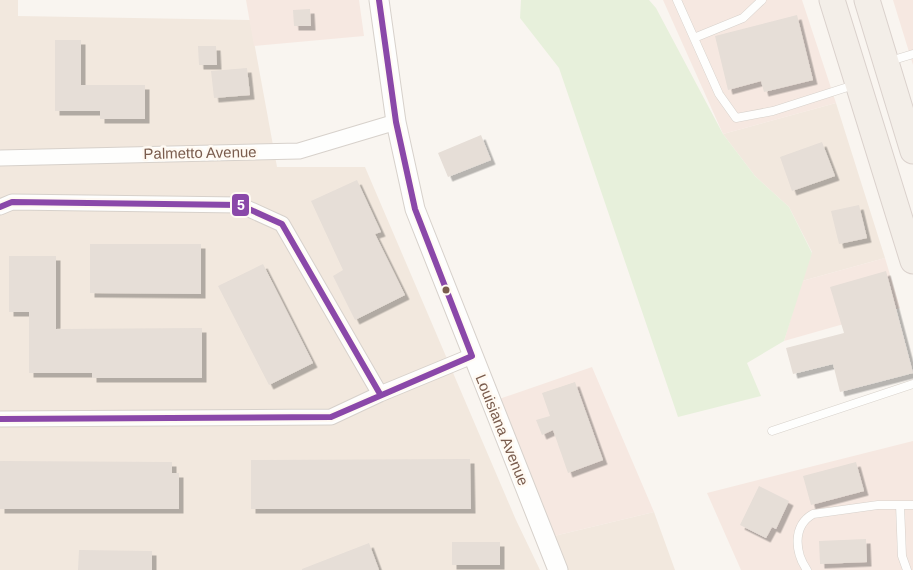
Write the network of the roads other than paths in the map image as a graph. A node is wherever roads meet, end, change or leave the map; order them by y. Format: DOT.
graph roads {
  1 [pos="379,0"];
  2 [pos="677,0"];
  3 [pos="762,0"];
  4 [pos="832,0"];
  5 [pos="867,0"];
  6 [pos="694,38"];
  7 [pos="913,54"];
  8 [pos="886,62"];
  9 [pos="858,84"];
  10 [pos="396,122"];
  11 [pos="913,151"];
  12 [pos="0,158"];
  13 [pos="0,207"];
  14 [pos="913,261"];
  15 [pos="472,356"];
  16 [pos="913,384"];
  17 [pos="380,394"];
  18 [pos="0,419"];
  19 [pos="772,431"];
  20 [pos="900,505"];
  21 [pos="913,505"];
  22 [pos="558,570"];
  23 [pos="807,570"];
  24 [pos="907,570"];
  1 -- 10 [label="street, Louisiana Avenue"];
  2 -- 6 [label="lane"];
  3 -- 6 [label="lane"];
  4 -- 9 [label="main road"];
  5 -- 8 [label="main road"];
  6 -- 9 [label="lane"];
  7 -- 8 [label="lane"];
  8 -- 11 [label="main road"];
  9 -- 14 [label="main road"];
  10 -- 12 [label="street, Palmetto Avenue"];
  10 -- 15 [label="street, Louisiana Avenue"];
  13 -- 17 [label="street"];
  15 -- 17 [label="street"];
  15 -- 22 [label="street, Louisiana Avenue"];
  16 -- 19 [label="lane"];
  17 -- 18 [label="street"];
  20 -- 21 [label="lane"];
  20 -- 23 [label="lane"];
  20 -- 24 [label="lane"];
}
